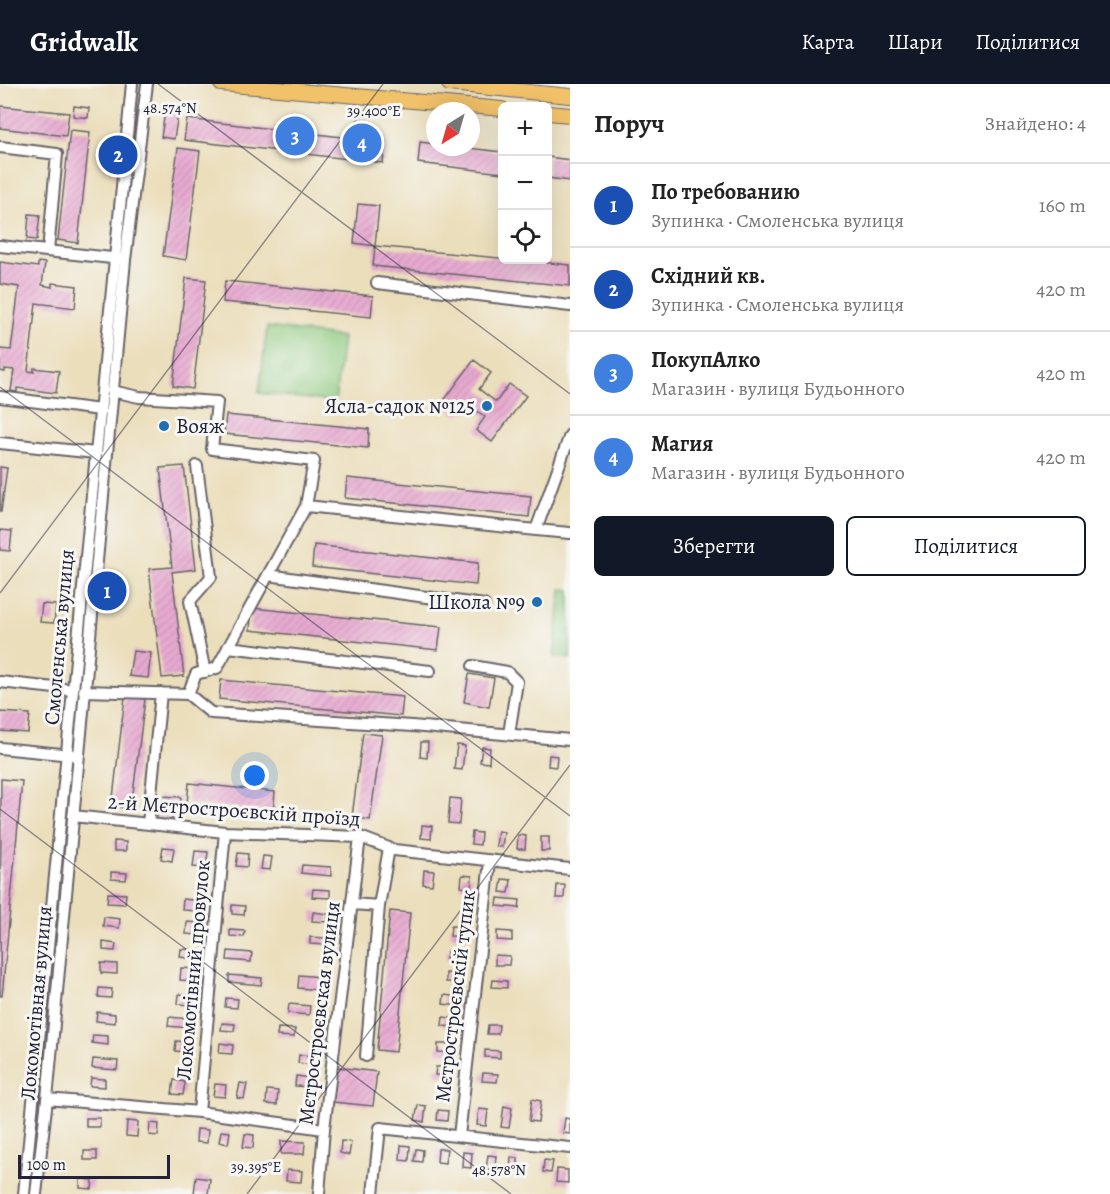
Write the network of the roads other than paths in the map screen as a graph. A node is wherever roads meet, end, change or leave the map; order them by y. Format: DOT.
graph roads {
  1 [pos="132,84"];
  2 [pos="147,84"];
  3 [pos="221,84"];
  4 [pos="449,84"];
  5 [pos="534,89"];
  6 [pos="570,96"];
  7 [pos="498,109"];
  8 [pos="552,113"];
  9 [pos="570,115"];
  10 [pos="0,147"];
  11 [pos="0,246"];
  12 [pos="48,251"];
  13 [pos="120,259"];
  14 [pos="377,283"];
  15 [pos="570,306"];
  16 [pos="112,391"];
  17 [pos="0,397"];
  18 [pos="100,410"];
  19 [pos="570,435"];
  20 [pos="0,443"];
  21 [pos="96,453"];
  22 [pos="197,466"];
  23 [pos="306,506"];
  24 [pos="536,530"];
  25 [pos="570,533"];
  26 [pos="268,574"];
  27 [pos="484,605"];
  28 [pos="228,647"];
  29 [pos="473,666"];
  30 [pos="430,671"];
  31 [pos="205,672"];
  32 [pos="0,682"];
  33 [pos="79,690"];
  34 [pos="161,693"];
  35 [pos="188,693"];
  36 [pos="509,735"];
  37 [pos="570,740"];
  38 [pos="0,748"];
  39 [pos="73,755"];
  40 [pos="73,816"];
  41 [pos="148,825"];
  42 [pos="225,832"];
  43 [pos="360,837"];
  44 [pos="388,848"];
  45 [pos="490,861"];
  46 [pos="570,869"];
  47 [pos="352,904"];
  48 [pos="379,906"];
  49 [pos="366,1056"];
  50 [pos="47,1100"];
  51 [pos="199,1112"];
  52 [pos="324,1129"];
  53 [pos="459,1136"];
  54 [pos="570,1149"];
  55 [pos="24,1194"];
  56 [pos="36,1194"];
  57 [pos="319,1194"];
  58 [pos="373,1194"];
  1 -- 13 [label="street, Смоленська вулиця"];
  2 -- 13 [label="street, Смоленська вулиця"];
  3 -- 7 [label="main road"];
  4 -- 5 [label="main road"];
  5 -- 6 [label="main road"];
  8 -- 9 [label="main road"];
  10 -- 12 [label="street"];
  11 -- 12 [label="street"];
  12 -- 13 [label="street"];
  13 -- 16 [label="street, Смоленська вулиця"];
  13 -- 18 [label="street, Смоленська вулиця"];
  14 -- 15 [label="street"];
  16 -- 23 [label="street"];
  16 -- 33 [label="street, Смоленська вулиця"];
  17 -- 18 [label="street"];
  18 -- 21 [label="street, Смоленська вулиця"];
  19 -- 24 [label="street"];
  20 -- 21 [label="street"];
  21 -- 33 [label="street, Смоленська вулиця"];
  22 -- 31 [label="street"];
  23 -- 24 [label="street"];
  23 -- 26 [label="street"];
  24 -- 25 [label="street"];
  26 -- 27 [label="street"];
  26 -- 28 [label="street"];
  28 -- 30 [label="street"];
  28 -- 31 [label="street"];
  29 -- 36 [label="street"];
  31 -- 35 [label="street"];
  32 -- 33 [label="street"];
  33 -- 34 [label="street"];
  33 -- 39 [label="street, Смоленська вулиця"];
  34 -- 35 [label="street"];
  34 -- 41 [label="street"];
  35 -- 36 [label="street"];
  36 -- 37 [label="street"];
  38 -- 39 [label="street"];
  39 -- 40 [label="street, Смоленська вулиця"];
  39 -- 55 [label="street, Смоленська вулиця"];
  40 -- 41 [label="street, 2-й Мєтростроєвскій проїзд"];
  40 -- 50 [label="street, Локомотівная вулиця"];
  41 -- 42 [label="street, 2-й Мєтростроєвскій проїзд"];
  42 -- 43 [label="street, 2-й Мєтростроєвскій проїзд"];
  42 -- 51 [label="street, Локомотівний провулок"];
  43 -- 44 [label="street, 2-й Мєтростроєвскій проїзд"];
  43 -- 47 [label="street, Мєтростроєвская вулиця"];
  44 -- 45 [label="street, 2-й Мєтростроєвскій проїзд"];
  44 -- 48 [label="street"];
  45 -- 46 [label="street, 2-й Мєтростроєвскій проїзд"];
  45 -- 53 [label="street, Мєтростроєвскій тупик"];
  47 -- 48 [label="street"];
  47 -- 52 [label="street, Мєтростроєвская вулиця"];
  48 -- 49 [label="street"];
  50 -- 51 [label="street"];
  50 -- 56 [label="street, Локомотівная вулиця"];
  51 -- 52 [label="street"];
  52 -- 57 [label="street, Мєтростроєвская вулиця"];
  53 -- 54 [label="street"];
  53 -- 58 [label="street"];
}
